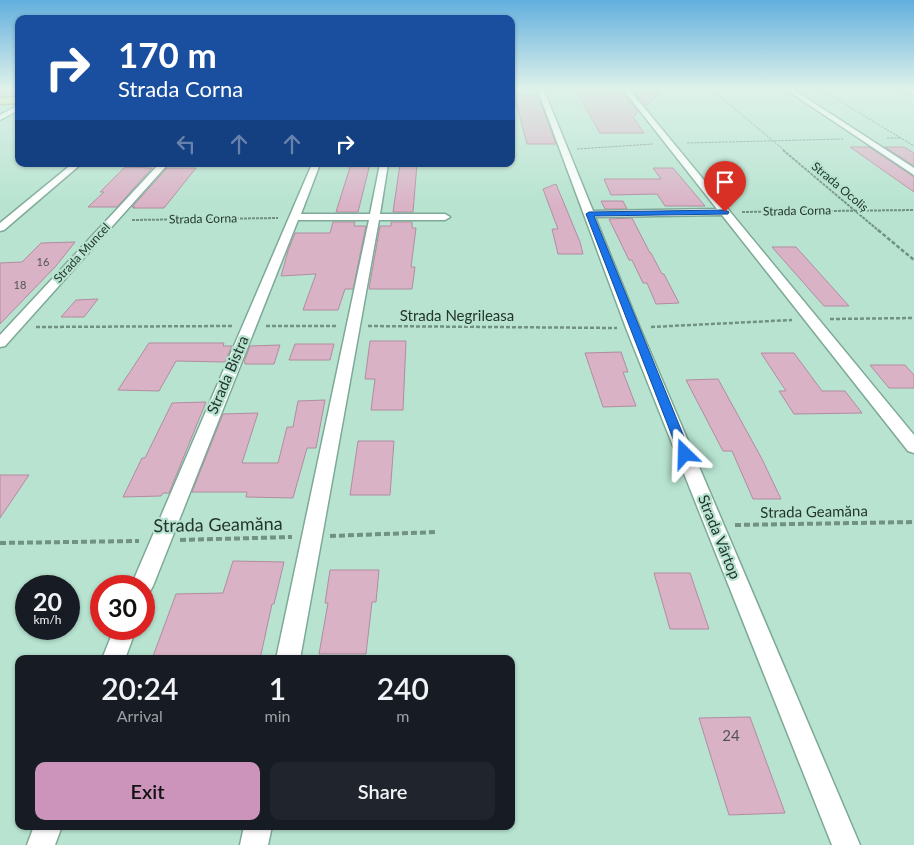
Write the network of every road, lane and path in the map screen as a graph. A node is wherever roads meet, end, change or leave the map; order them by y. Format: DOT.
graph roads {
  1 [pos="556,127"];
  2 [pos="657,127"];
  3 [pos="756,127"];
  4 [pos="847,127"];
  5 [pos="883,127"];
  6 [pos="901,138"];
  7 [pos="865,139"];
  8 [pos="772,141"];
  9 [pos="670,144"];
  10 [pos="914,146"];
  11 [pos="564,149"];
  12 [pos="72,167"];
  13 [pos="161,167"];
  14 [pos="315,167"];
  15 [pos="383,167"];
  16 [pos="914,172"];
  17 [pos="914,210"];
  18 [pos="855,211"];
  19 [pos="725,212"];
  20 [pos="589,214"];
  21 [pos="294,217"];
  22 [pos="375,217"];
  23 [pos="445,217"];
  24 [pos="113,220"];
  25 [pos="0,228"];
  26 [pos="914,260"];
  27 [pos="914,318"];
  28 [pos="811,319"];
  29 [pos="249,326"];
  30 [pos="354,326"];
  31 [pos="14,328"];
  32 [pos="633,328"];
  33 [pos="0,343"];
  34 [pos="914,447"];
  35 [pos="914,522"];
  36 [pos="714,525"];
  37 [pos="437,532"];
  38 [pos="310,536"];
  39 [pos="159,541"];
  40 [pos="0,544"];
  41 [pos="146,575"];
  42 [pos="121,640"];
  43 [pos="115,655"];
  44 [pos="289,655"];
  45 [pos="47,830"];
  46 [pos="257,830"];
  47 [pos="41,845"];
  48 [pos="254,845"];
  49 [pos="846,845"];
  1 -- 11 [label="street, Strada Vârtop"];
  2 -- 9 [label="street"];
  3 -- 8 [label="path, Strada Ocoliș"];
  4 -- 7 [label="street"];
  5 -- 6 [label="path"];
  6 -- 7 [label="path"];
  6 -- 10 [label="path"];
  7 -- 8 [label="path"];
  7 -- 16 [label="street"];
  8 -- 9 [label="path"];
  8 -- 18 [label="path, Strada Ocoliș"];
  9 -- 11 [label="path"];
  9 -- 19 [label="street"];
  11 -- 20 [label="street, Strada Vârtop"];
  12 -- 25 [label="street"];
  13 -- 24 [label="street, Strada Muncel"];
  14 -- 21 [label="street, Strada Bistra"];
  15 -- 22 [label="street"];
  17 -- 18 [label="path, Strada Corna"];
  18 -- 19 [label="path, Strada Corna"];
  18 -- 26 [label="path, Strada Ocoliș"];
  19 -- 20 [label="street"];
  19 -- 28 [label="street"];
  20 -- 32 [label="street, Strada Vârtop"];
  21 -- 22 [label="street"];
  21 -- 24 [label="path, Strada Corna"];
  21 -- 29 [label="street, Strada Bistra"];
  22 -- 23 [label="street"];
  22 -- 30 [label="street"];
  24 -- 31 [label="street, Strada Muncel"];
  27 -- 28 [label="path, Strada Negrileasa"];
  28 -- 32 [label="path, Strada Negrileasa"];
  28 -- 34 [label="street"];
  29 -- 30 [label="path, Strada Negrileasa"];
  29 -- 31 [label="path, Strada Negrileasa"];
  29 -- 39 [label="street, Strada Bistra"];
  30 -- 32 [label="path, Strada Negrileasa"];
  30 -- 38 [label="street"];
  31 -- 33 [label="street, Strada Muncel"];
  32 -- 36 [label="street, Strada Vârtop"];
  35 -- 36 [label="path, Strada Geamăna"];
  36 -- 49 [label="street, Strada Vârtop"];
  37 -- 38 [label="path, Strada Geamăna"];
  38 -- 39 [label="path, Strada Geamăna"];
  38 -- 44 [label="street"];
  39 -- 40 [label="path, Strada Geamăna"];
  39 -- 41 [label="street, Strada Bistra"];
  42 -- 43 [label="street"];
  45 -- 47 [label="street"];
  46 -- 48 [label="street"];
}
